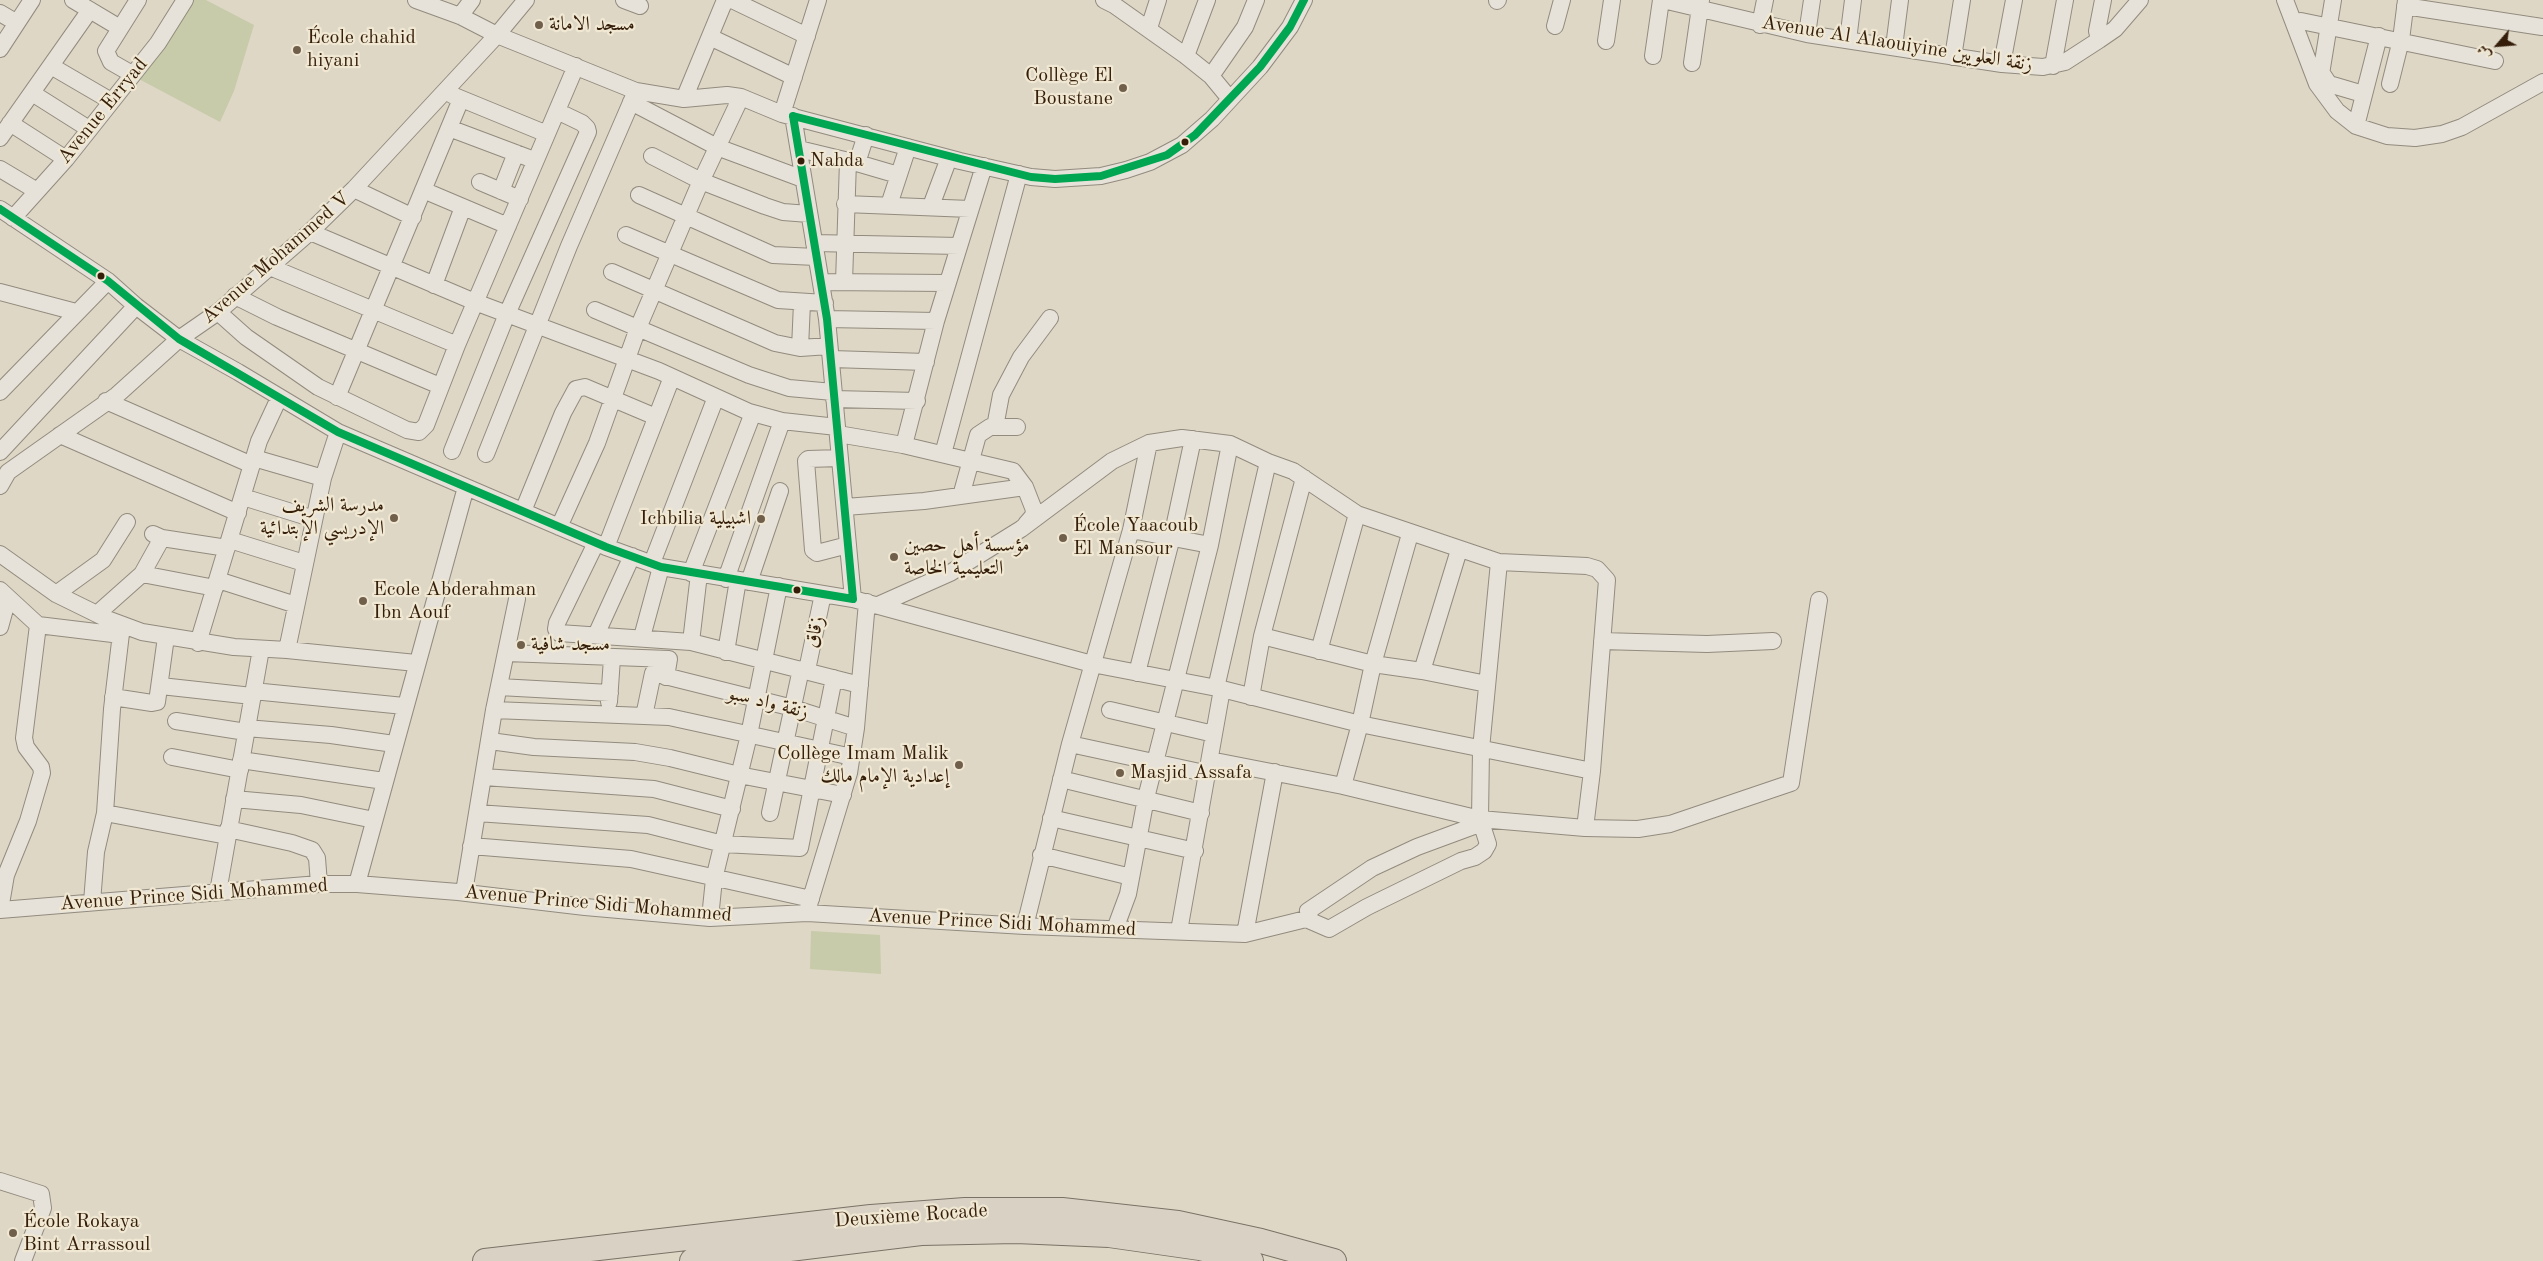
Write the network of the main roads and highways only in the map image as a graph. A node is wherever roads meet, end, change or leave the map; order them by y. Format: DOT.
graph roads {
  1 [pos="485,1261"];
  2 [pos="692,1261"];
  3 [pos="1251,1261"];
  4 [pos="1334,1261"];
  1 -- 4 [label="highway, Deuxième Rocade"];
  2 -- 3 [label="highway, Deuxième Rocade"];
}
